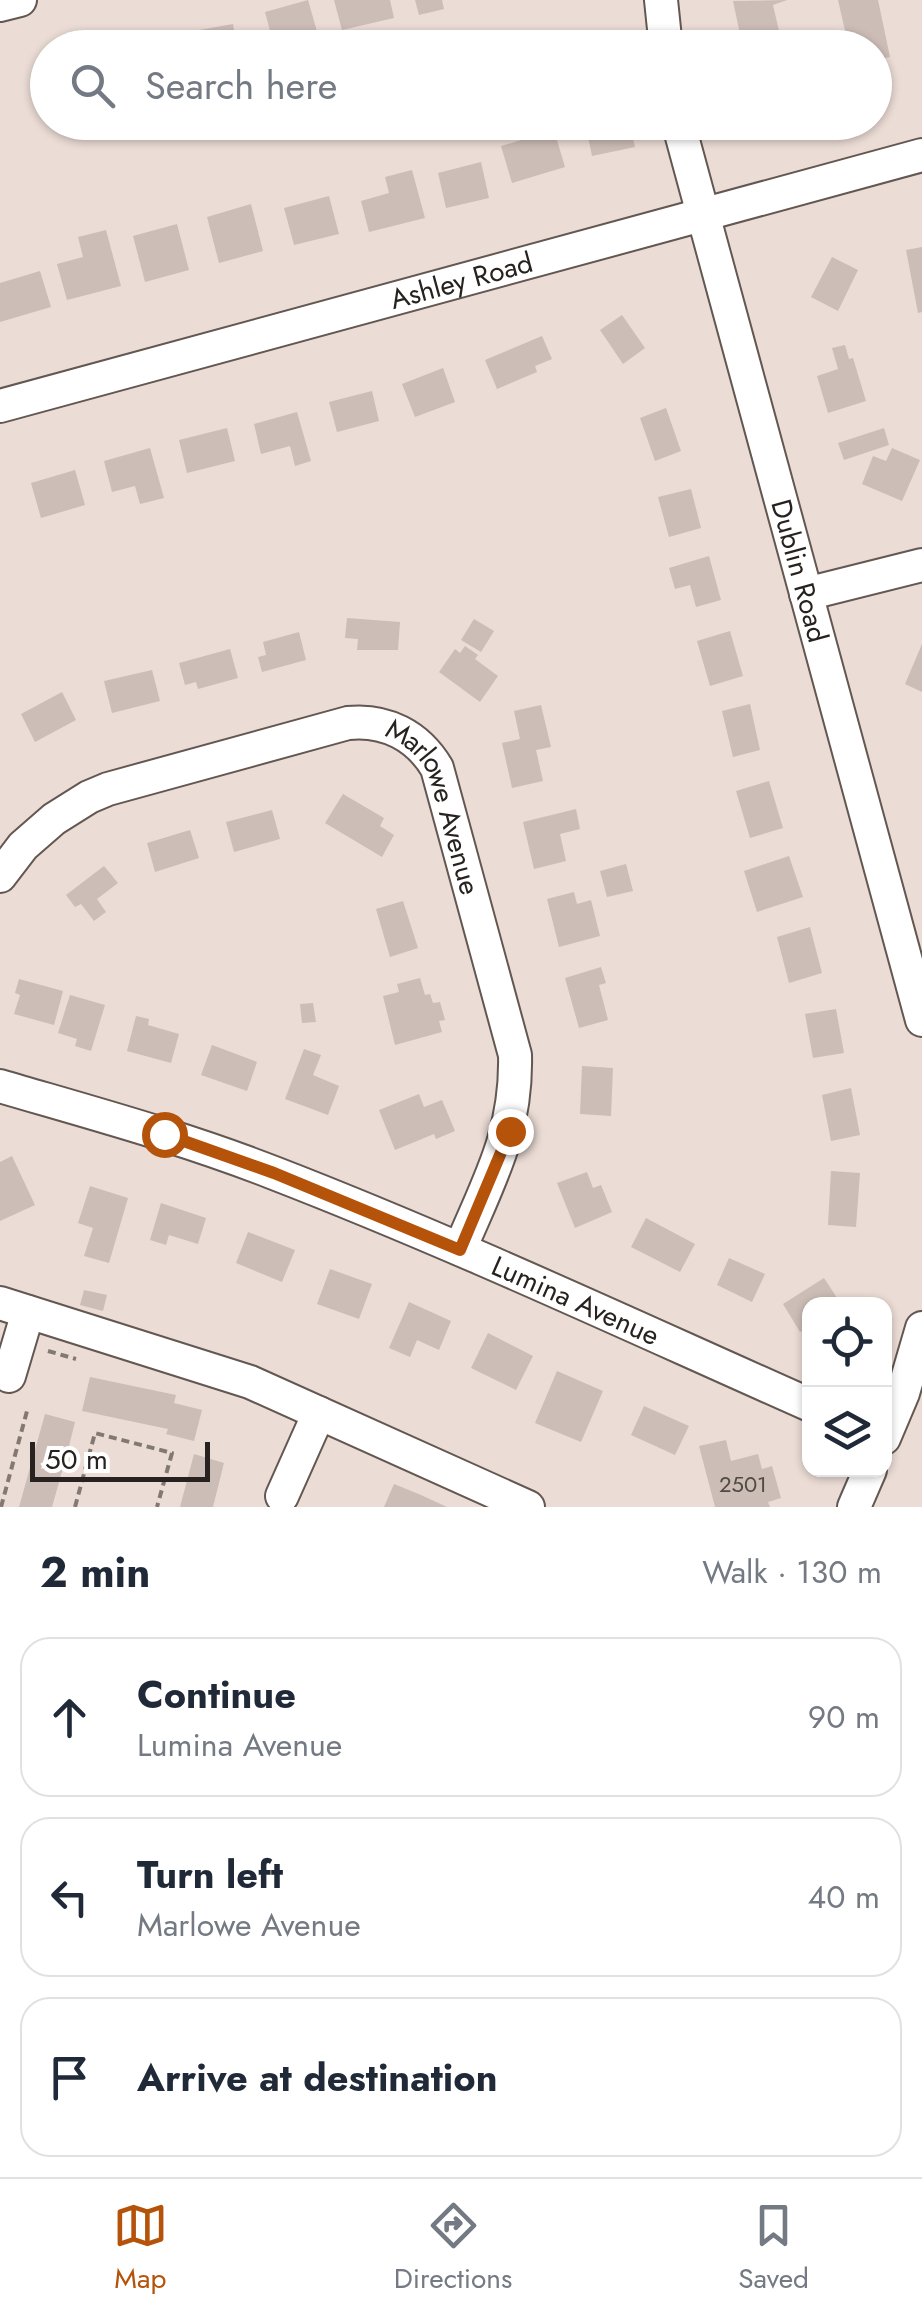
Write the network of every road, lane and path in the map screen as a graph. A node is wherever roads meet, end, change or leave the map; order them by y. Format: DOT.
graph roads {
  1 [pos="20,0"];
  2 [pos="661,0"];
  3 [pos="0,5"];
  4 [pos="664,30"];
  5 [pos="683,140"];
  6 [pos="922,155"];
  7 [pos="702,216"];
  8 [pos="0,406"];
  9 [pos="922,565"];
  10 [pos="806,594"];
  11 [pos="0,876"];
  12 [pos="922,1020"];
  13 [pos="0,1086"];
  14 [pos="460,1250"];
  15 [pos="14,1307"];
  16 [pos="922,1328"];
  17 [pos="9,1376"];
  18 [pos="802,1400"];
  19 [pos="27,1411"];
  20 [pos="319,1413"];
  21 [pos="892,1420"];
  22 [pos="867,1477"];
  23 [pos="282,1496"];
  24 [pos="2,1507"];
  25 [pos="75,1507"];
  26 [pos="157,1507"];
  27 [pos="528,1507"];
  28 [pos="854,1507"];
  1 -- 3 [label="street"];
  2 -- 4 [label="street"];
  5 -- 7 [label="street, Dublin Road"];
  6 -- 7 [label="street, Ashley Road"];
  7 -- 8 [label="street, Ashley Road"];
  7 -- 10 [label="street, Dublin Road"];
  9 -- 10 [label="street"];
  10 -- 12 [label="street, Dublin Road"];
  11 -- 14 [label="street, Marlowe Avenue"];
  13 -- 14 [label="street, Lumina Avenue"];
  14 -- 18 [label="street, Lumina Avenue"];
  15 -- 17 [label="street"];
  15 -- 20 [label="street"];
  16 -- 21 [label="street"];
  19 -- 24 [label="path"];
  20 -- 23 [label="street"];
  20 -- 27 [label="street"];
  22 -- 28 [label="street"];
  25 -- 26 [label="path"];
}
